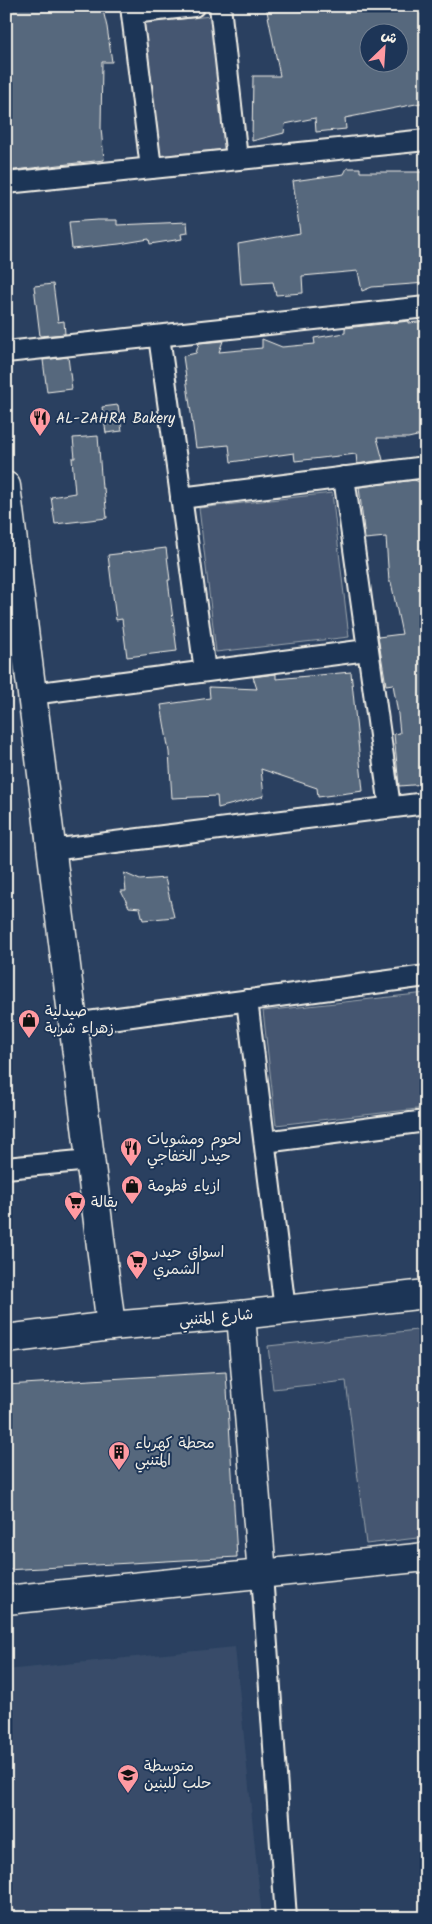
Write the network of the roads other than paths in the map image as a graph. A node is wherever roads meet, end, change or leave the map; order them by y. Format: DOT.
graph roads {
  1 [pos="194,6"];
  2 [pos="220,6"];
  3 [pos="131,10"];
  4 [pos="426,140"];
  5 [pos="237,159"];
  6 [pos="152,168"];
  7 [pos="6,183"];
  8 [pos="426,308"];
  9 [pos="160,336"];
  10 [pos="6,352"];
  11 [pos="426,467"];
  12 [pos="344,477"];
  13 [pos="6,486"];
  14 [pos="181,498"];
  15 [pos="13,600"];
  16 [pos="367,650"];
  17 [pos="204,671"];
  18 [pos="32,694"];
  19 [pos="426,803"];
  20 [pos="390,807"];
  21 [pos="52,850"];
  22 [pos="426,976"];
  23 [pos="247,1000"];
  24 [pos="73,1024"];
  25 [pos="426,1121"];
  26 [pos="265,1142"];
  27 [pos="90,1160"];
  28 [pos="6,1168"];
  29 [pos="426,1294"];
  30 [pos="285,1310"];
  31 [pos="241,1315"];
  32 [pos="111,1326"];
  33 [pos="6,1339"];
  34 [pos="426,1557"];
  35 [pos="262,1574"];
  36 [pos="6,1600"];
  37 [pos="286,1918"];
  1 -- 3 [label="street"];
  2 -- 5 [label="street"];
  3 -- 6 [label="street"];
  4 -- 5 [label="street"];
  5 -- 6 [label="street"];
  6 -- 7 [label="street"];
  8 -- 9 [label="street"];
  9 -- 10 [label="street"];
  9 -- 14 [label="street"];
  11 -- 12 [label="street"];
  12 -- 14 [label="street"];
  12 -- 16 [label="street"];
  13 -- 15 [label="street"];
  14 -- 17 [label="street"];
  15 -- 18 [label="street"];
  16 -- 17 [label="street"];
  16 -- 20 [label="street"];
  17 -- 18 [label="street"];
  18 -- 21 [label="street"];
  19 -- 20 [label="street"];
  20 -- 21 [label="street"];
  21 -- 24 [label="street"];
  22 -- 23 [label="street"];
  23 -- 24 [label="street"];
  23 -- 26 [label="street"];
  24 -- 27 [label="street"];
  25 -- 26 [label="street"];
  26 -- 30 [label="street"];
  27 -- 28 [label="street"];
  27 -- 32 [label="street"];
  29 -- 30 [label="street, شارع المتنبي"];
  30 -- 31 [label="street, شارع المتنبي"];
  31 -- 32 [label="street, شارع المتنبي"];
  31 -- 35 [label="street"];
  32 -- 33 [label="street, شارع المتنبي"];
  34 -- 35 [label="street"];
  35 -- 36 [label="street"];
  35 -- 37 [label="street"];
}
